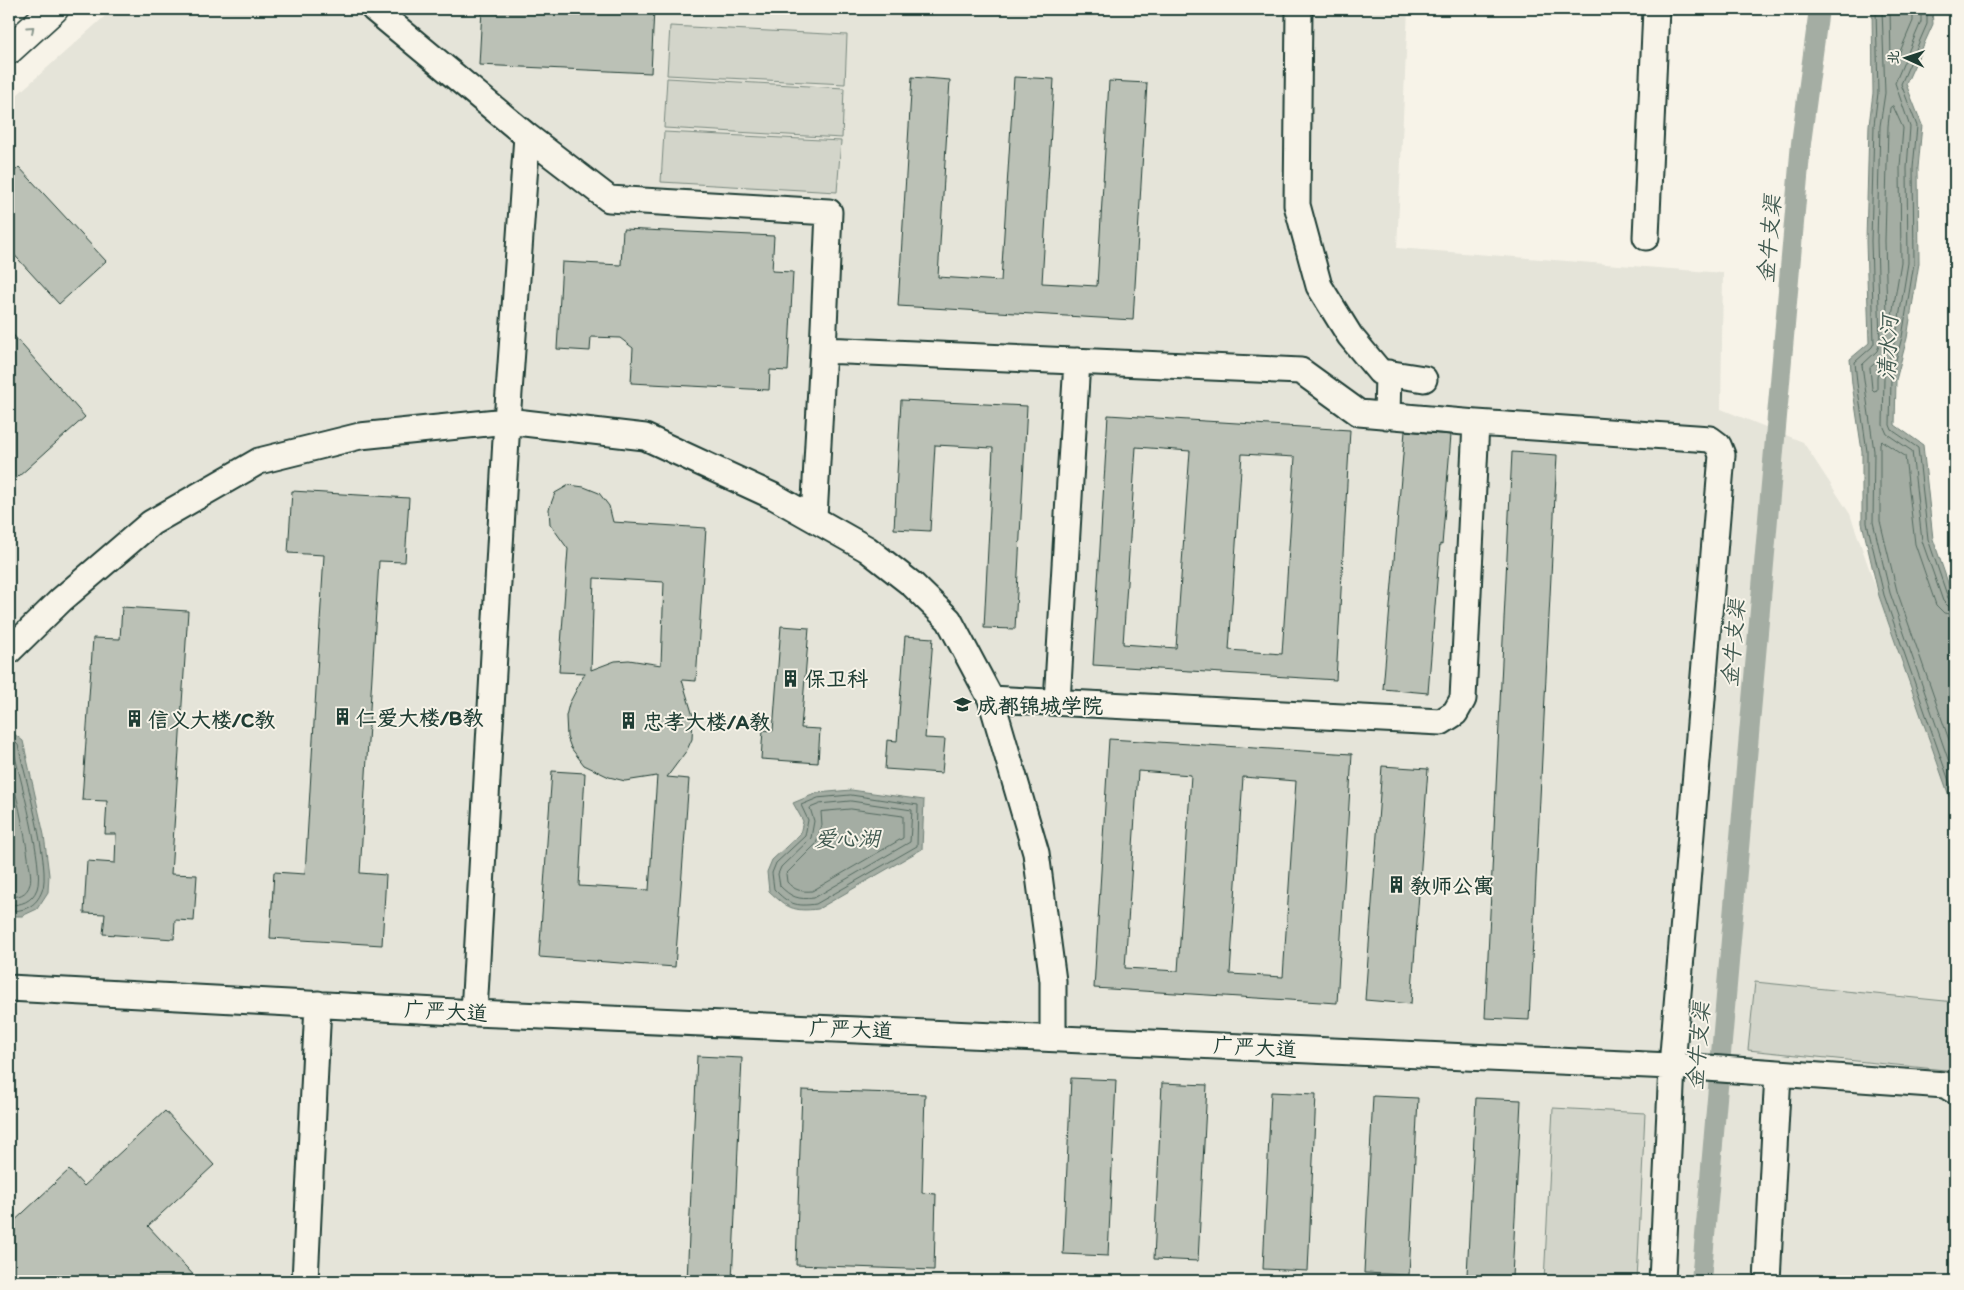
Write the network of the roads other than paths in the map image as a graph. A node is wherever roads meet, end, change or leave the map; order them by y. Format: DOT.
graph roads {
  1 [pos="54,9"];
  2 [pos="374,9"];
  3 [pos="1299,9"];
  4 [pos="1656,9"];
  5 [pos="9,50"];
  6 [pos="527,136"];
  7 [pos="1646,237"];
  8 [pos="823,350"];
  9 [pos="1077,361"];
  10 [pos="1388,373"];
  11 [pos="1424,379"];
  12 [pos="1387,416"];
  13 [pos="507,421"];
  14 [pos="1476,423"];
  15 [pos="814,518"];
  16 [pos="9,651"];
  17 [pos="991,699"];
  18 [pos="1057,702"];
  19 [pos="9,988"];
  20 [pos="318,1004"];
  21 [pos="474,1013"];
  22 [pos="1053,1038"];
  23 [pos="1682,1066"];
  24 [pos="1778,1073"];
  25 [pos="1955,1091"];
  26 [pos="305,1281"];
  27 [pos="1662,1281"];
  28 [pos="1767,1281"];
  5 -- 1 [label="main road, one-way"];
  2 -- 6 [label="street"];
  3 -- 10 [label="street"];
  4 -- 7 [label="street"];
  6 -- 8 [label="street"];
  6 -- 13 [label="street"];
  8 -- 9 [label="street"];
  8 -- 15 [label="street"];
  9 -- 12 [label="street"];
  9 -- 18 [label="street"];
  10 -- 11 [label="street"];
  10 -- 12 [label="street"];
  12 -- 14 [label="street"];
  13 -- 15 [label="street"];
  13 -- 16 [label="street"];
  13 -- 21 [label="street"];
  14 -- 18 [label="street"];
  14 -- 23 [label="street"];
  15 -- 17 [label="street"];
  17 -- 18 [label="street"];
  17 -- 22 [label="street"];
  19 -- 20 [label="street, 广严大道"];
  20 -- 21 [label="street, 广严大道"];
  20 -- 26 [label="street"];
  21 -- 22 [label="street, 广严大道"];
  22 -- 23 [label="street, 广严大道"];
  23 -- 24 [label="street, 广严大道"];
  23 -- 27 [label="street"];
  24 -- 25 [label="street, 广严大道"];
  24 -- 28 [label="street"];
}
